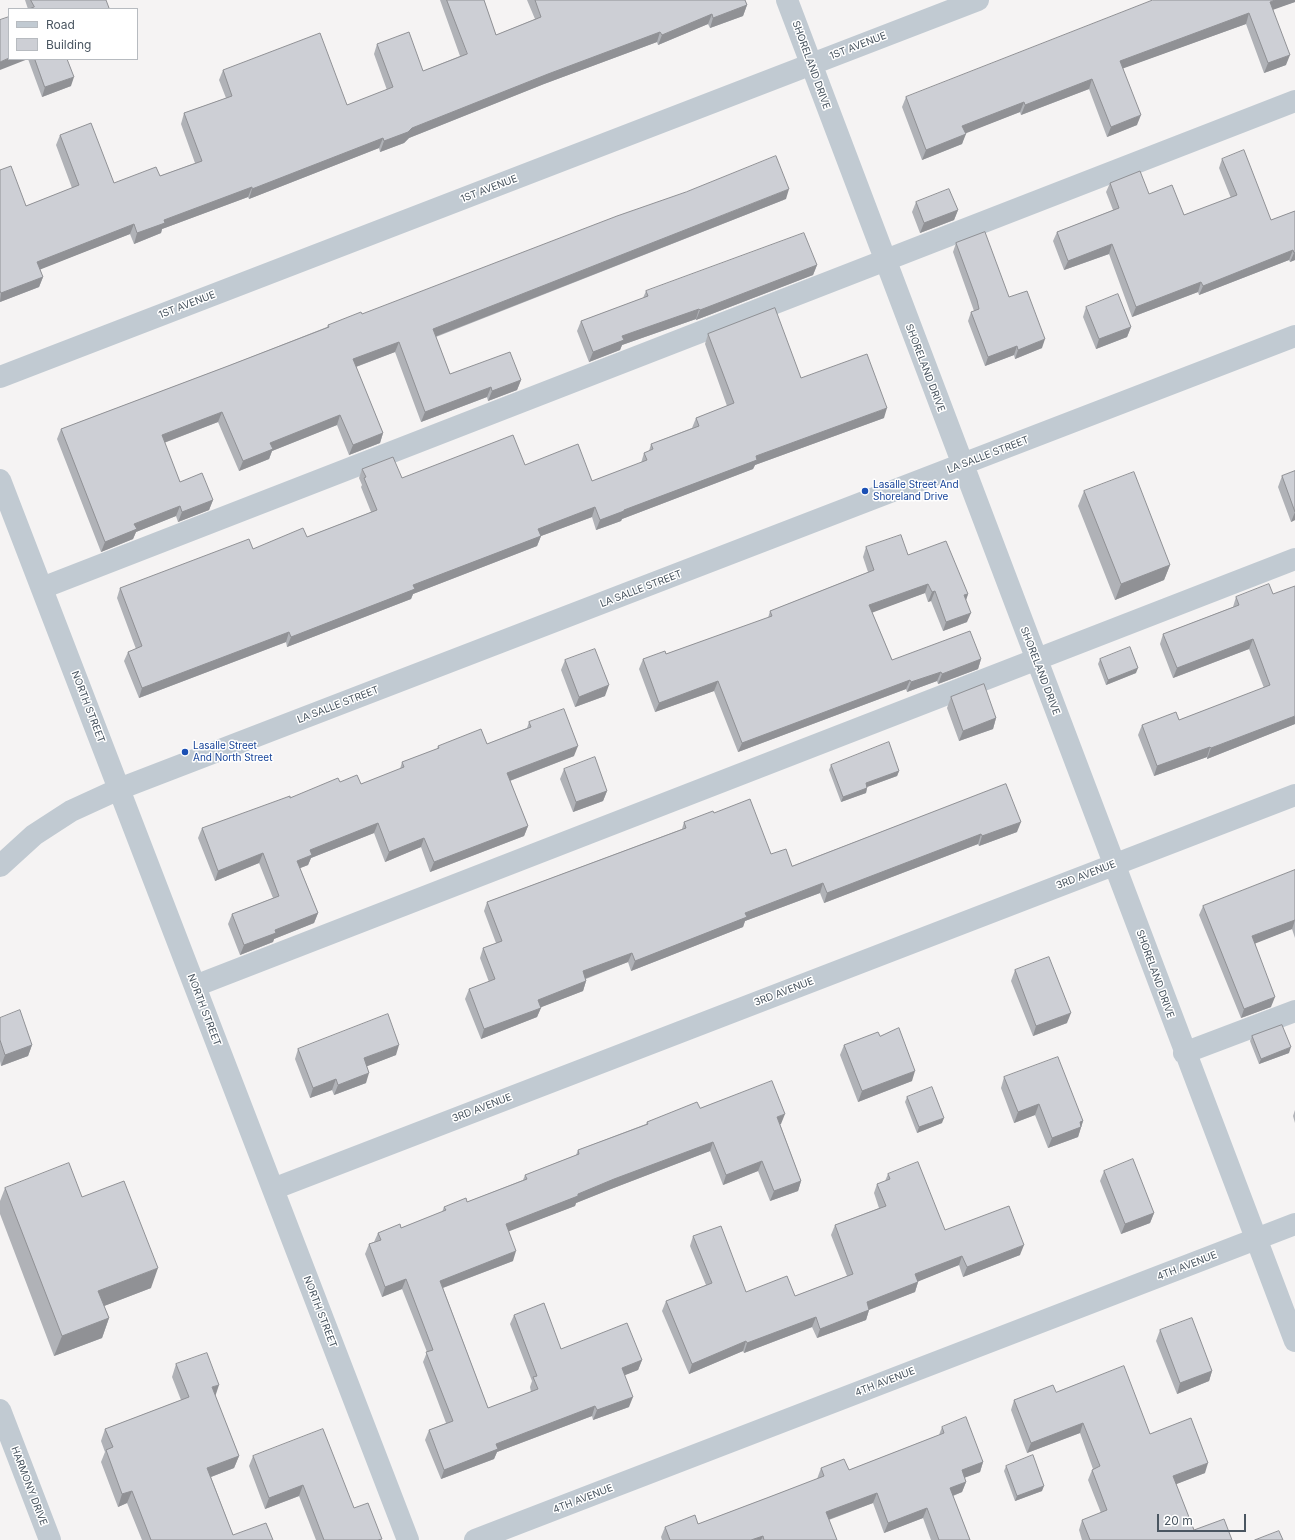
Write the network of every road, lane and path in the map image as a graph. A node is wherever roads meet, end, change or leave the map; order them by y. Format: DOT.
graph roads {
  1 [pos="787,0"];
  2 [pos="978,0"];
  3 [pos="810,65"];
  4 [pos="1295,101"];
  5 [pos="885,260"];
  6 [pos="1295,336"];
  7 [pos="0,377"];
  8 [pos="962,465"];
  9 [pos="0,480"];
  10 [pos="1295,559"];
  11 [pos="42,588"];
  12 [pos="1036,659"];
  13 [pos="119,790"];
  14 [pos="1295,795"];
  15 [pos="1114,865"];
  16 [pos="0,866"];
  17 [pos="195,986"];
  18 [pos="1295,1011"];
  19 [pos="1184,1054"];
  20 [pos="273,1189"];
  21 [pos="1295,1224"];
  22 [pos="1256,1239"];
  23 [pos="1295,1341"];
  24 [pos="0,1410"];
  25 [pos="50,1540"];
  26 [pos="408,1540"];
  27 [pos="475,1540"];
  1 -- 3 [label="street, SHORELAND DRIVE"];
  2 -- 3 [label="street, 1ST AVENUE"];
  3 -- 5 [label="street, SHORELAND DRIVE"];
  3 -- 7 [label="street, 1ST AVENUE"];
  4 -- 5 [label="street"];
  5 -- 8 [label="street, SHORELAND DRIVE"];
  5 -- 11 [label="street"];
  6 -- 8 [label="street, LA SALLE STREET"];
  8 -- 12 [label="street, SHORELAND DRIVE"];
  8 -- 13 [label="street, LA SALLE STREET"];
  9 -- 11 [label="street, NORTH STREET"];
  10 -- 12 [label="street"];
  11 -- 13 [label="street, NORTH STREET"];
  12 -- 15 [label="street, SHORELAND DRIVE"];
  12 -- 17 [label="street"];
  13 -- 16 [label="street, LA SALLE STREET"];
  13 -- 17 [label="street, NORTH STREET"];
  14 -- 15 [label="street, 3RD AVENUE"];
  15 -- 19 [label="street, SHORELAND DRIVE"];
  15 -- 20 [label="street, 3RD AVENUE"];
  17 -- 20 [label="street, NORTH STREET"];
  18 -- 19 [label="street"];
  19 -- 22 [label="street, SHORELAND DRIVE"];
  20 -- 26 [label="street, NORTH STREET"];
  21 -- 22 [label="street, 4TH AVENUE"];
  22 -- 23 [label="street, SHORELAND DRIVE"];
  22 -- 27 [label="street, 4TH AVENUE"];
  24 -- 25 [label="street, HARMONY DRIVE"];
}
